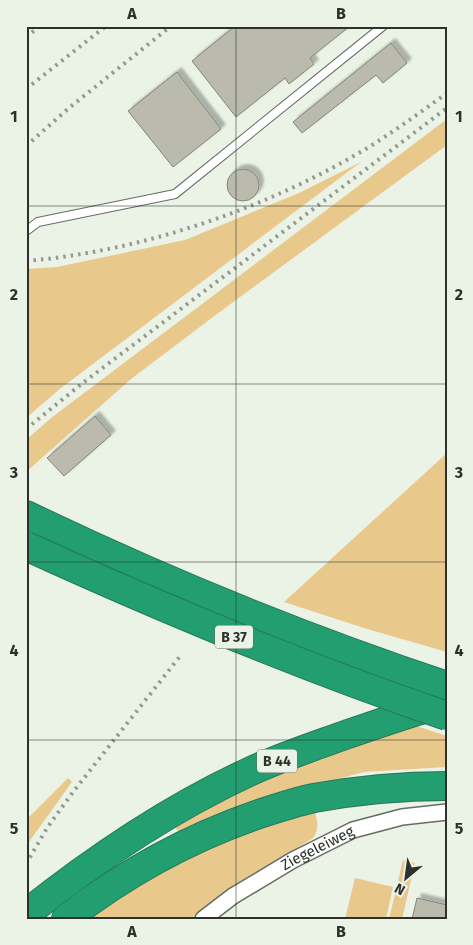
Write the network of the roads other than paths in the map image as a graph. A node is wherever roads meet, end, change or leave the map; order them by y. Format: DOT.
graph roads {
  1 [pos="383,26"];
  2 [pos="26,231"];
  3 [pos="26,515"];
  4 [pos="26,546"];
  5 [pos="447,686"];
  6 [pos="447,703"];
  7 [pos="447,716"];
  8 [pos="447,786"];
  9 [pos="447,812"];
  10 [pos="26,914"];
  11 [pos="66,919"];
  12 [pos="203,919"];
  1 -- 2 [label="lane"];
  3 -- 5 [label="highway, B 37"];
  4 -- 7 [label="highway, B 37, bridge"];
  6 -- 10 [label="highway, B 44"];
  8 -- 11 [label="highway"];
  9 -- 12 [label="street, Ziegeleiweg"];
}
